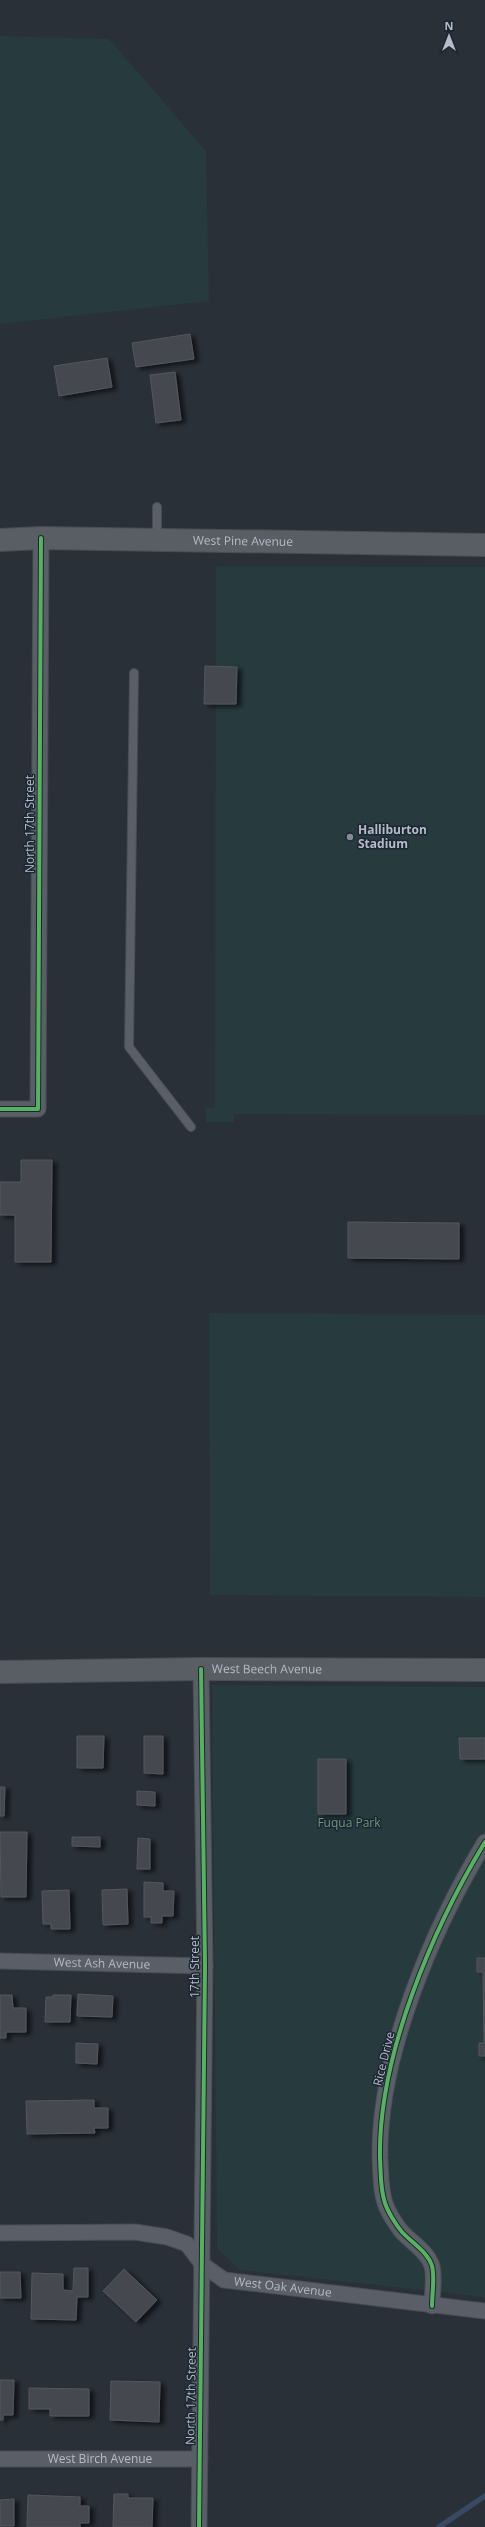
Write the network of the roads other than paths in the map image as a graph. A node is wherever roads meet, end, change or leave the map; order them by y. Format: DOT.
graph roads {
  1 [pos="157,507"];
  2 [pos="41,538"];
  3 [pos="0,540"];
  4 [pos="158,540"];
  5 [pos="485,544"];
  6 [pos="134,673"];
  7 [pos="0,1109"];
  8 [pos="191,1127"];
  9 [pos="201,1669"];
  10 [pos="485,1670"];
  11 [pos="0,1672"];
  12 [pos="485,1842"];
  13 [pos="0,1961"];
  14 [pos="205,1966"];
  15 [pos="0,2233"];
  16 [pos="203,2265"];
  17 [pos="432,2306"];
  18 [pos="485,2311"];
  19 [pos="0,2458"];
  20 [pos="200,2459"];
  21 [pos="199,2527"];
  1 -- 4 [label="lane"];
  2 -- 3 [label="street, West Pine Avenue"];
  2 -- 4 [label="street, West Pine Avenue"];
  2 -- 7 [label="street, North 17th Street"];
  4 -- 5 [label="street, West Pine Avenue"];
  6 -- 8 [label="lane"];
  9 -- 10 [label="street, West Beech Avenue"];
  9 -- 11 [label="street, West Beech Avenue"];
  9 -- 14 [label="street, 17th Street"];
  12 -- 17 [label="street, Rice Drive"];
  13 -- 14 [label="street, West Ash Avenue"];
  14 -- 16 [label="street, 17th Street"];
  15 -- 16 [label="street, West Oak Avenue"];
  16 -- 17 [label="street, West Oak Avenue"];
  16 -- 20 [label="street, North 17th Street"];
  17 -- 18 [label="street, West Oak Avenue"];
  19 -- 20 [label="street, West Birch Avenue"];
  20 -- 21 [label="street, North 17th Street"];
}
